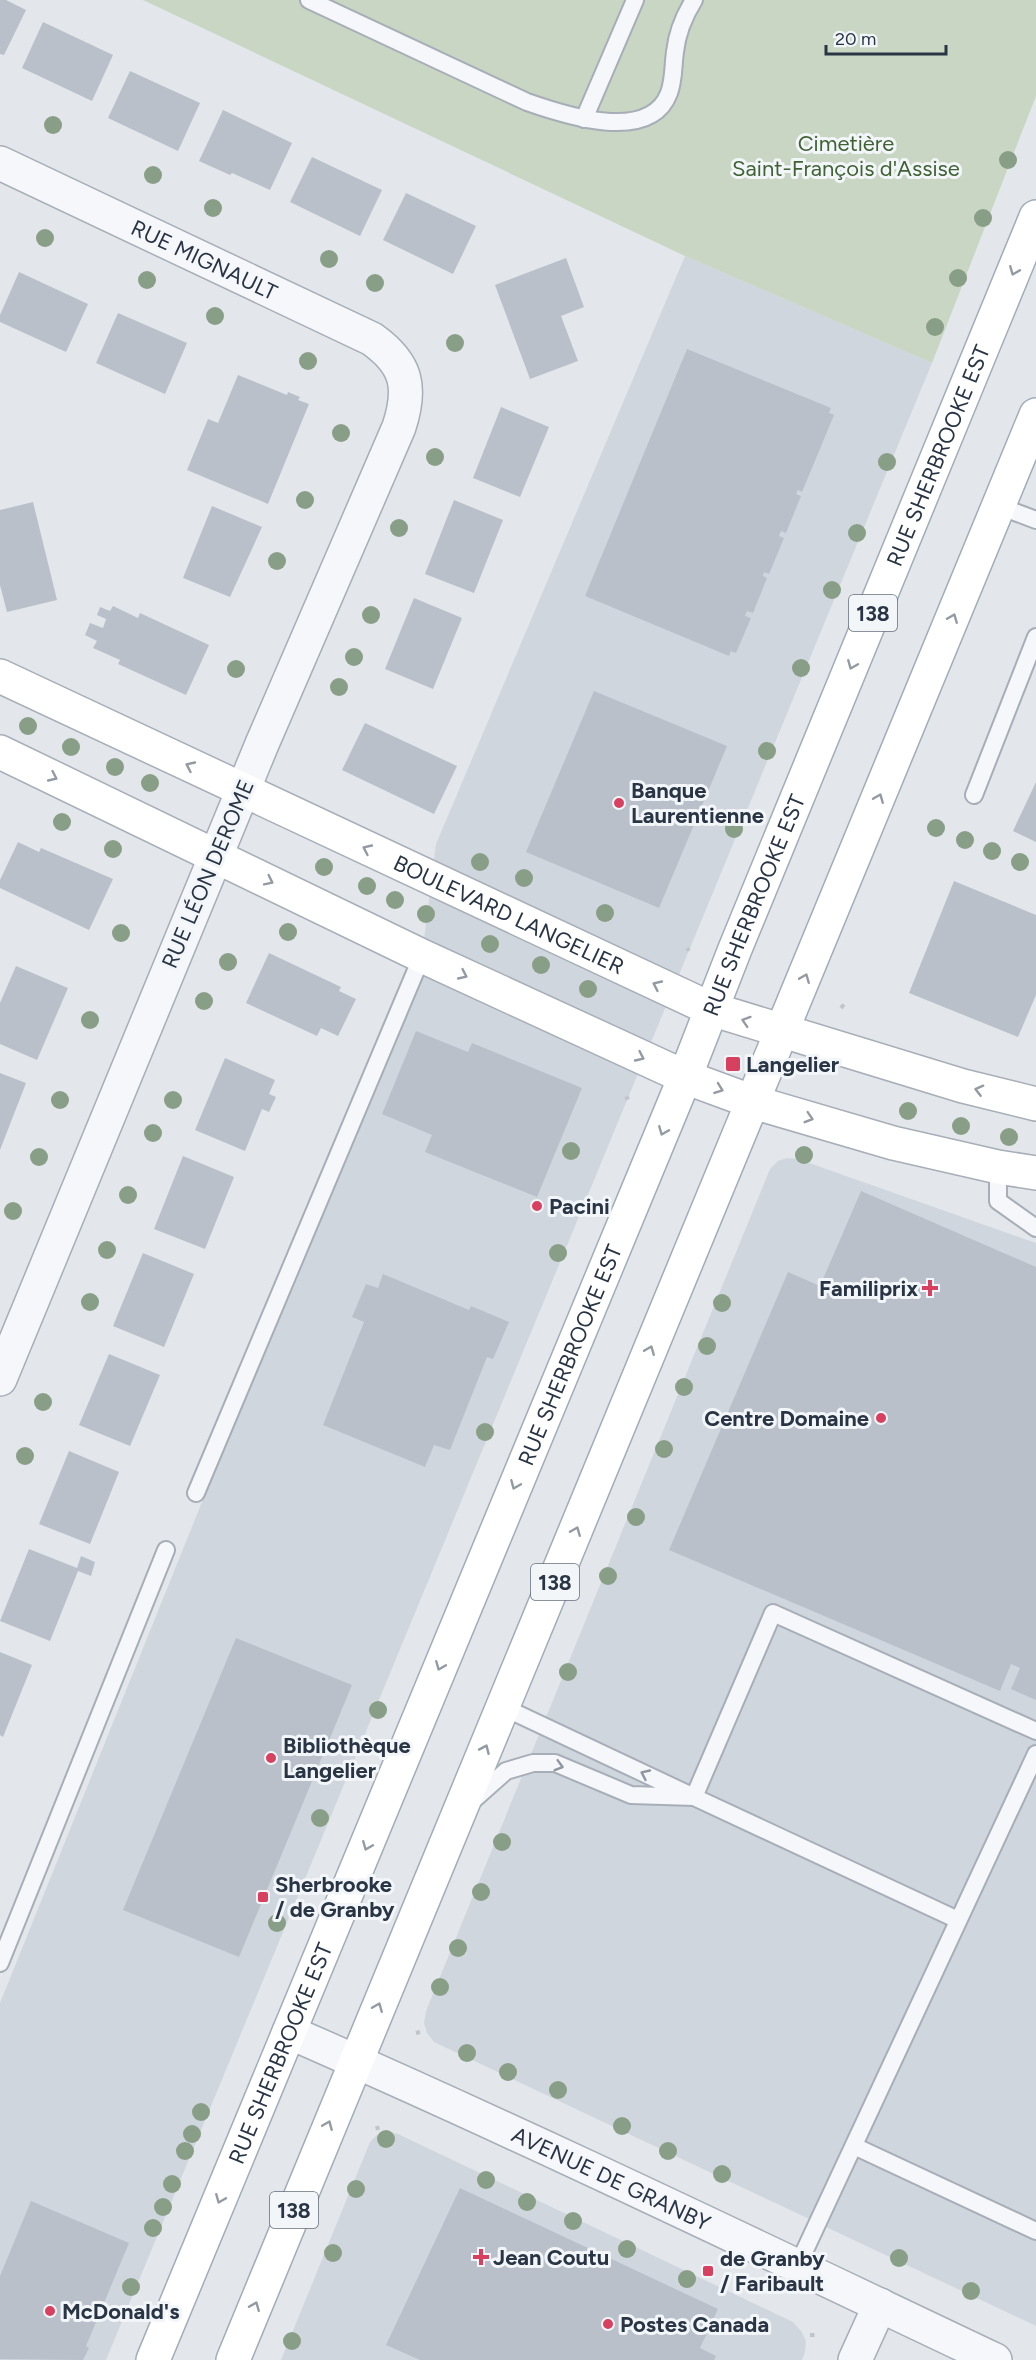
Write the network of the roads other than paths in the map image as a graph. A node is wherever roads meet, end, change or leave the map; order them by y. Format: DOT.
graph roads {
  1 [pos="309,0"];
  2 [pos="635,0"];
  3 [pos="694,0"];
  4 [pos="584,119"];
  5 [pos="0,163"];
  6 [pos="1036,217"];
  7 [pos="402,368"];
  8 [pos="1036,415"];
  9 [pos="999,506"];
  10 [pos="1036,520"];
  11 [pos="1036,637"];
  12 [pos="0,676"];
  13 [pos="0,752"];
  14 [pos="243,790"];
  15 [pos="974,795"];
  16 [pos="216,855"];
  17 [pos="422,956"];
  18 [pos="711,1009"];
  19 [pos="782,1032"];
  20 [pos="685,1077"];
  21 [pos="753,1102"];
  22 [pos="1036,1104"];
  23 [pos="998,1167"];
  24 [pos="1036,1173"];
  25 [pos="1036,1228"];
  26 [pos="0,1379"];
  27 [pos="196,1493"];
  28 [pos="166,1550"];
  29 [pos="503,1707"];
  30 [pos="1036,1731"];
  31 [pos="1036,1754"];
  32 [pos="694,1797"];
  33 [pos="456,1816"];
  34 [pos="958,1920"];
  35 [pos="0,1963"];
  36 [pos="289,2032"];
  37 [pos="356,2061"];
  38 [pos="854,2146"];
  39 [pos="1036,2231"];
  40 [pos="798,2265"];
  41 [pos="880,2305"];
  42 [pos="153,2360"];
  43 [pos="233,2360"];
  44 [pos="855,2360"];
  45 [pos="995,2360"];
  1 -- 4 [label="lane"];
  2 -- 4 [label="lane"];
  3 -- 4 [label="lane"];
  5 -- 7 [label="street, RUE MIGNAULT"];
  6 -- 18 [label="main road, RUE SHERBROOKE EST / 138, one-way"];
  7 -- 14 [label="street, RUE LÉON DEROME"];
  8 -- 9 [label="main road, 138"];
  9 -- 10 [label="lane"];
  19 -- 9 [label="main road, 138, one-way"];
  11 -- 15 [label="lane"];
  14 -- 12 [label="main road, BOULEVARD LANGELIER, one-way"];
  13 -- 16 [label="main road, one-way"];
  14 -- 16 [label="street, RUE LÉON DEROME"];
  18 -- 14 [label="main road, BOULEVARD LANGELIER, one-way"];
  16 -- 17 [label="main road, one-way"];
  16 -- 26 [label="street, RUE LÉON DEROME"];
  17 -- 20 [label="main road, one-way"];
  17 -- 27 [label="lane"];
  19 -- 18 [label="main road, BOULEVARD LANGELIER, one-way"];
  18 -- 20 [label="main road, RUE SHERBROOKE EST / 138"];
  19 -- 21 [label="main road, 138"];
  22 -- 19 [label="main road, BOULEVARD LANGELIER, one-way"];
  20 -- 21 [label="main road, one-way"];
  20 -- 36 [label="main road, RUE SHERBROOKE EST / 138, one-way"];
  21 -- 23 [label="main road, one-way"];
  29 -- 21 [label="main road, 138, one-way"];
  23 -- 24 [label="main road"];
  23 -- 25 [label="lane"];
  28 -- 35 [label="lane"];
  32 -- 29 [label="lane, one-way"];
  33 -- 29 [label="main road, 138, one-way"];
  30 -- 32 [label="lane"];
  31 -- 34 [label="lane"];
  33 -- 32 [label="lane, one-way"];
  32 -- 34 [label="lane"];
  37 -- 33 [label="main road, 138, one-way"];
  34 -- 38 [label="lane"];
  36 -- 37 [label="street, AVENUE DE GRANBY"];
  36 -- 42 [label="main road, RUE SHERBROOKE EST / 138, one-way"];
  37 -- 40 [label="street, AVENUE DE GRANBY"];
  43 -- 37 [label="main road, 138, one-way"];
  38 -- 39 [label="lane"];
  38 -- 40 [label="lane"];
  40 -- 41 [label="street, AVENUE DE GRANBY"];
  41 -- 44 [label="street"];
  41 -- 45 [label="street, AVENUE DE GRANBY"];
}
